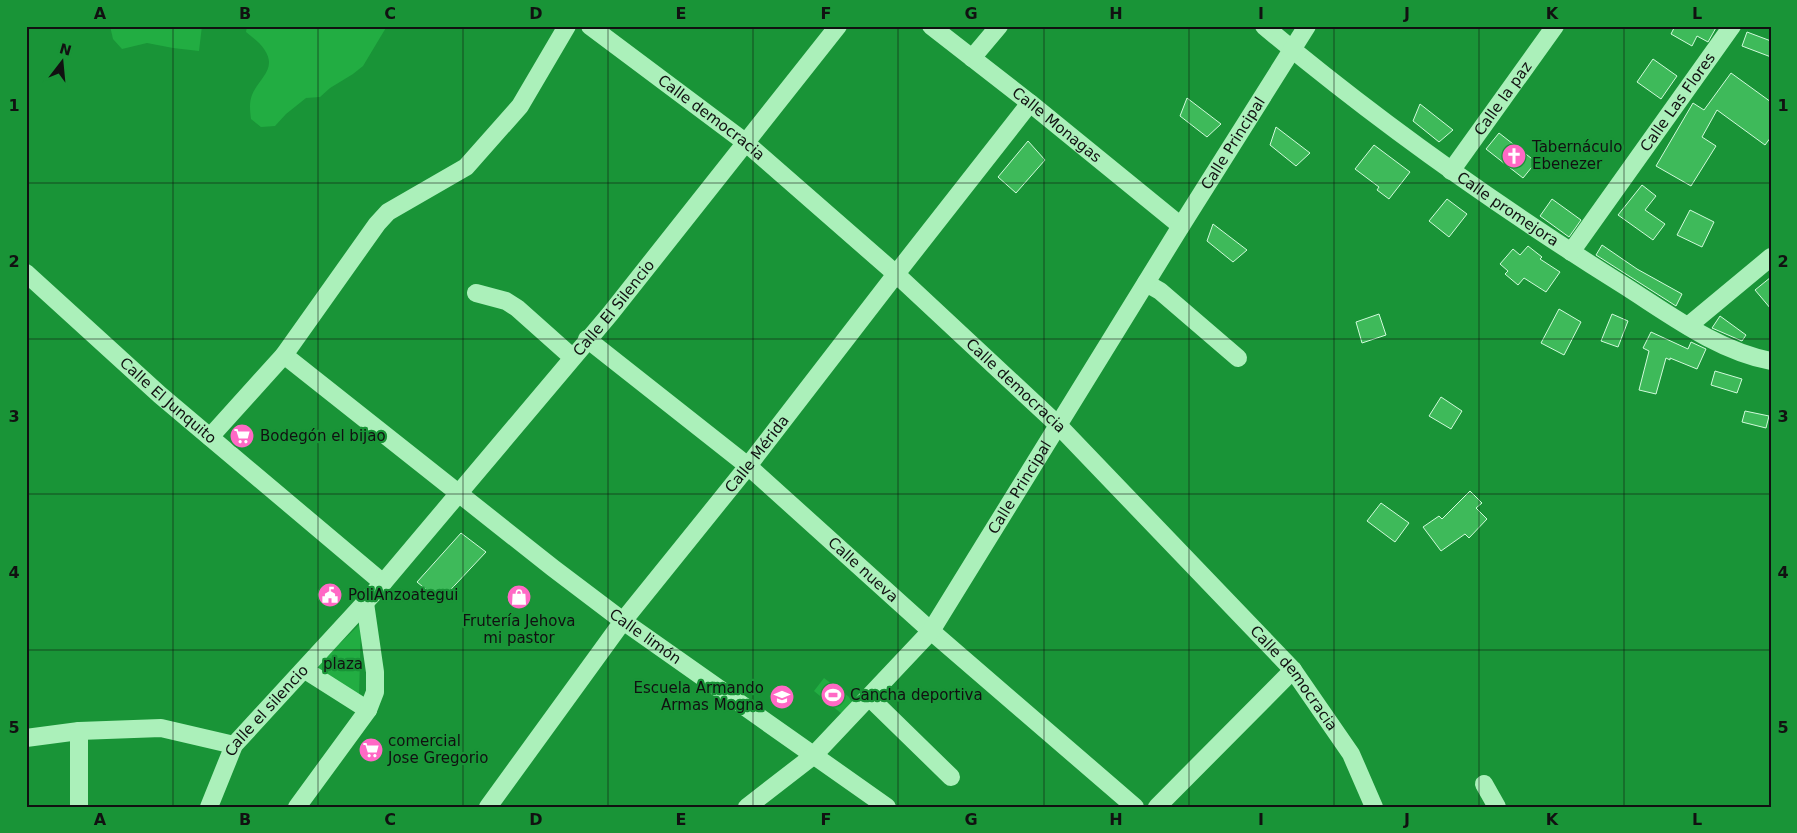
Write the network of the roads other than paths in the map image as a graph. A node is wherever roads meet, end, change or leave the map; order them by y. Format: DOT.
graph roads {
  1 [pos="567,26"];
  2 [pos="590,26"];
  3 [pos="838,26"];
  4 [pos="931,26"];
  5 [pos="999,26"];
  6 [pos="1264,26"];
  7 [pos="1308,26"];
  8 [pos="1555,26"];
  9 [pos="1732,26"];
  10 [pos="1292,50"];
  11 [pos="972,58"];
  12 [pos="1030,103"];
  13 [pos="745,142"];
  14 [pos="1451,171"];
  15 [pos="1181,226"];
  16 [pos="1571,252"];
  17 [pos="1771,256"];
  18 [pos="26,273"];
  19 [pos="896,274"];
  20 [pos="1146,282"];
  21 [pos="476,293"];
  22 [pos="1688,326"];
  23 [pos="587,339"];
  24 [pos="284,354"];
  25 [pos="572,357"];
  26 [pos="1238,358"];
  27 [pos="1771,361"];
  28 [pos="1058,425"];
  29 [pos="210,437"];
  30 [pos="748,466"];
  31 [pos="458,493"];
  32 [pos="383,583"];
  33 [pos="365,602"];
  34 [pos="623,621"];
  35 [pos="931,631"];
  36 [pos="305,670"];
  37 [pos="1293,670"];
  38 [pos="869,697"];
  39 [pos="368,710"];
  40 [pos="79,731"];
  41 [pos="26,738"];
  42 [pos="234,745"];
  43 [pos="814,756"];
  44 [pos="951,778"];
  45 [pos="1484,784"];
  46 [pos="79,807"];
  47 [pos="209,807"];
  48 [pos="297,807"];
  49 [pos="488,807"];
  50 [pos="747,807"];
  51 [pos="887,807"];
  52 [pos="1135,807"];
  53 [pos="1157,807"];
  54 [pos="1374,807"];
  55 [pos="1497,807"];
  1 -- 24 [label="street"];
  2 -- 13 [label="street, Calle democracia"];
  3 -- 13 [label="street, Calle El Silencio"];
  4 -- 11 [label="street, Calle Monagas"];
  5 -- 11 [label="street"];
  6 -- 10 [label="street, Calle promejora"];
  7 -- 10 [label="street, Calle Principal"];
  8 -- 14 [label="street, Calle la paz"];
  9 -- 16 [label="street, Calle Las Flores"];
  10 -- 14 [label="street, Calle promejora"];
  10 -- 15 [label="street, Calle Principal"];
  11 -- 12 [label="street, Calle Monagas"];
  12 -- 15 [label="street, Calle Monagas"];
  12 -- 19 [label="street, Calle Mérida"];
  13 -- 19 [label="street, Calle democracia"];
  13 -- 23 [label="street, Calle El Silencio"];
  14 -- 16 [label="street, Calle promejora"];
  15 -- 20 [label="street, Calle Principal"];
  16 -- 22 [label="street, Calle promejora"];
  17 -- 22 [label="street"];
  18 -- 29 [label="street, Calle El Junquito"];
  19 -- 28 [label="street, Calle democracia"];
  19 -- 30 [label="street, Calle Mérida"];
  20 -- 26 [label="street"];
  20 -- 28 [label="street, Calle Principal"];
  21 -- 25 [label="street"];
  22 -- 27 [label="street, Calle promejora"];
  23 -- 25 [label="street, Calle El Silencio"];
  23 -- 30 [label="street, Calle nueva"];
  24 -- 29 [label="street"];
  24 -- 31 [label="street, Calle limón"];
  25 -- 31 [label="street, Calle El Silencio"];
  28 -- 35 [label="street, Calle Principal"];
  28 -- 37 [label="street, Calle democracia"];
  29 -- 32 [label="street, Calle El Junquito"];
  30 -- 34 [label="street, Calle Mérida"];
  30 -- 35 [label="street, Calle nueva"];
  31 -- 32 [label="street, Calle El Silencio"];
  31 -- 34 [label="street, Calle limón"];
  32 -- 33 [label="street, Calle el silencio"];
  33 -- 36 [label="street, Calle el silencio"];
  33 -- 39 [label="street"];
  34 -- 43 [label="street, Calle limón"];
  34 -- 49 [label="street, Calle Mérida"];
  35 -- 38 [label="street, Calle Principal"];
  35 -- 52 [label="street, Calle nueva"];
  36 -- 39 [label="street"];
  36 -- 42 [label="street, Calle el silencio"];
  37 -- 53 [label="street"];
  37 -- 54 [label="street, Calle democracia"];
  38 -- 43 [label="street, Calle Principal"];
  38 -- 44 [label="street"];
  39 -- 48 [label="street"];
  40 -- 41 [label="street"];
  40 -- 42 [label="street"];
  40 -- 46 [label="street"];
  42 -- 47 [label="street, Calle el silencio"];
  43 -- 50 [label="street, Calle Principal"];
  43 -- 51 [label="street, Calle limón"];
  45 -- 55 [label="street"];
}
